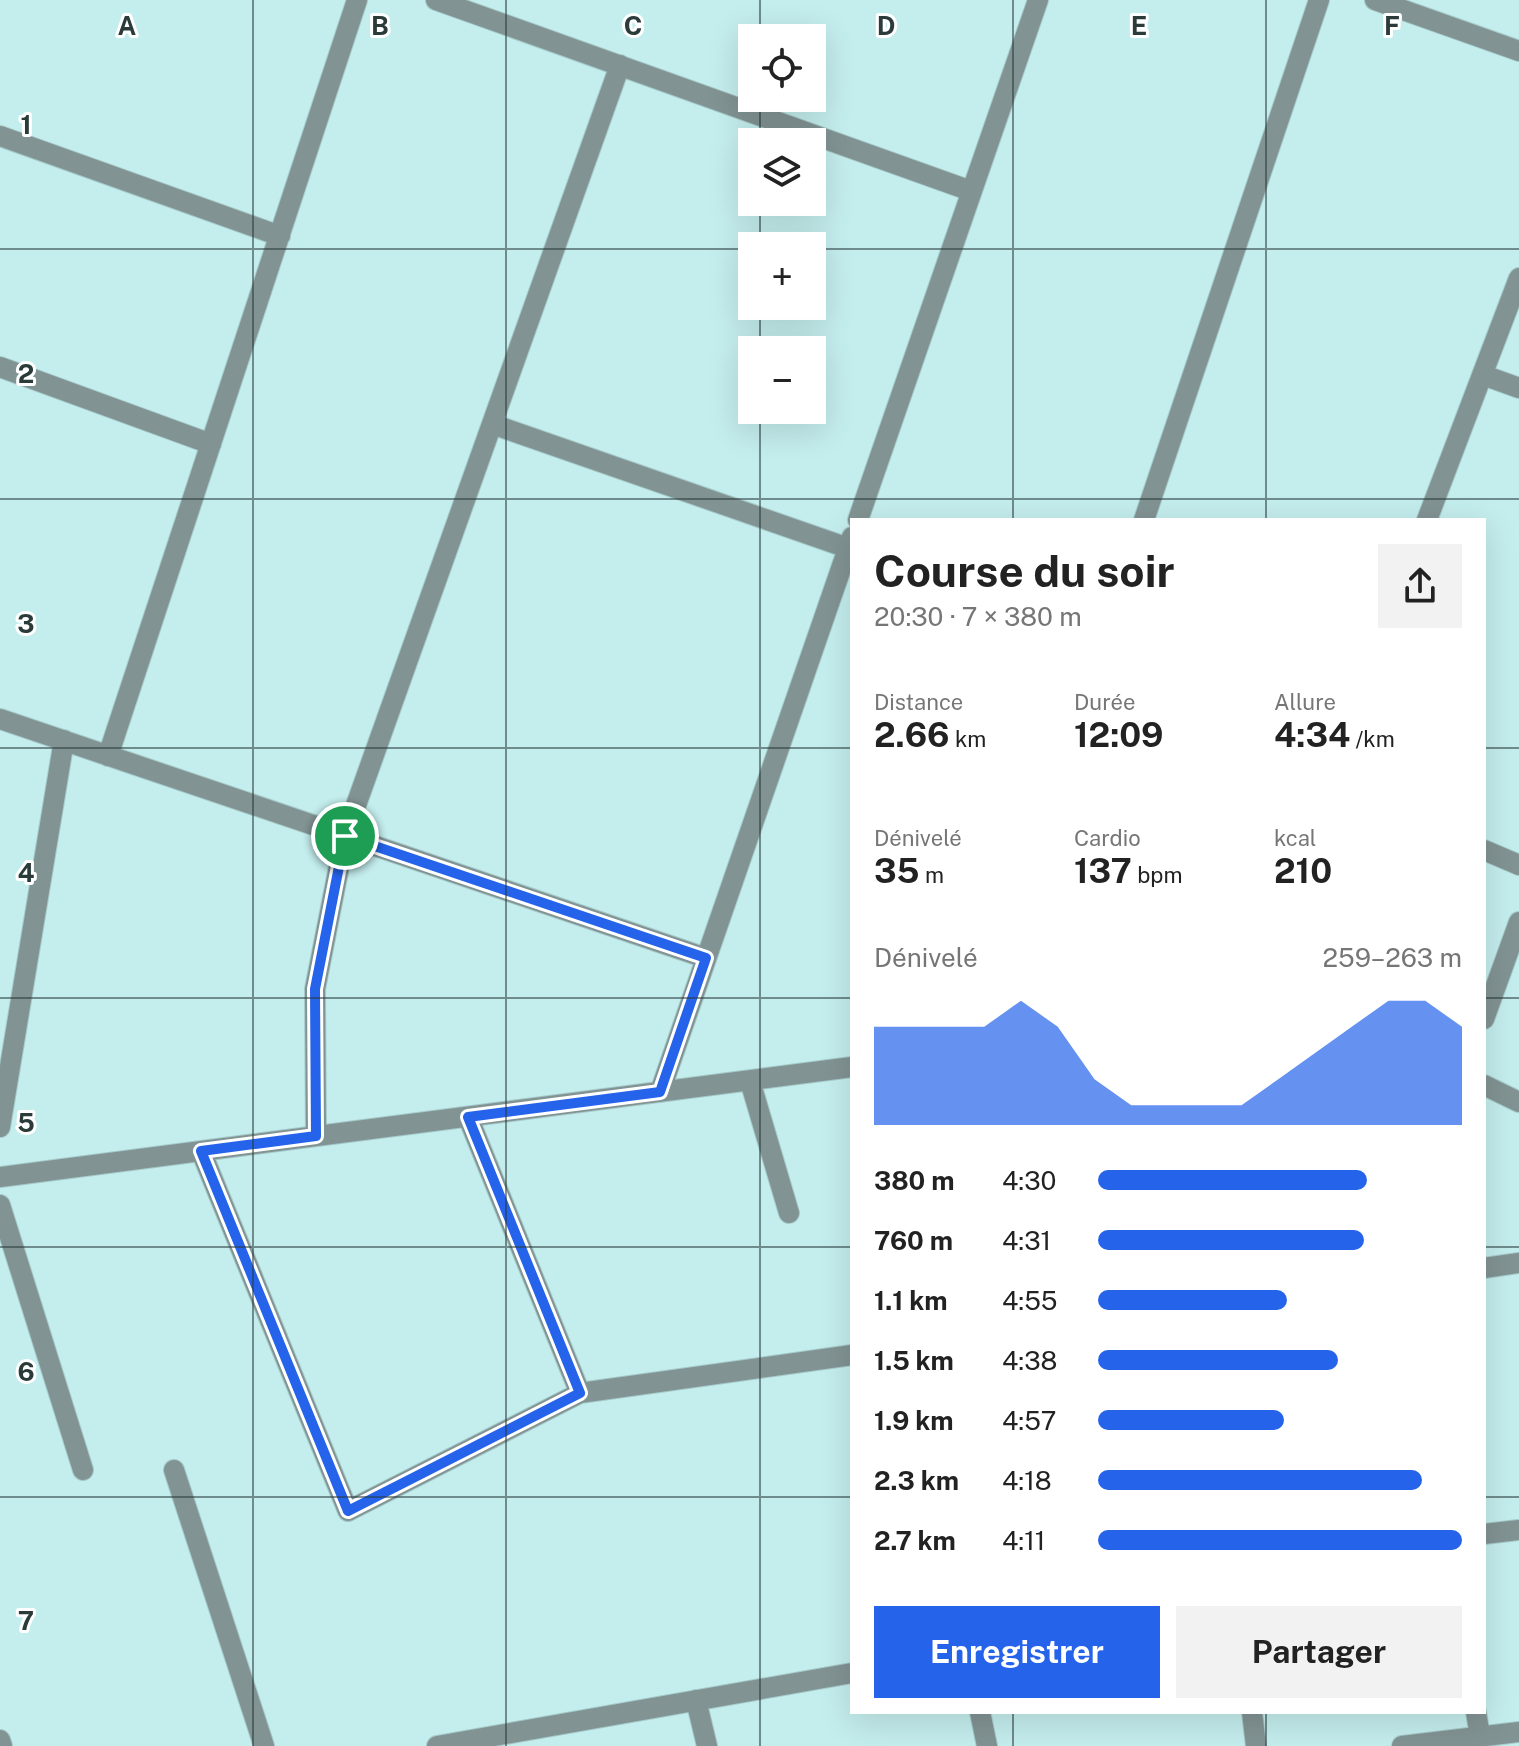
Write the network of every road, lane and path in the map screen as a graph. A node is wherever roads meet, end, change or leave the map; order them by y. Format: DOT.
graph roads {
  1 [pos="357,0"];
  2 [pos="436,0"];
  3 [pos="1038,0"];
  4 [pos="1319,0"];
  5 [pos="1375,0"];
  6 [pos="1519,51"];
  7 [pos="620,65"];
  8 [pos="0,136"];
  9 [pos="971,191"];
  10 [pos="280,236"];
  11 [pos="1519,278"];
  12 [pos="0,367"];
  13 [pos="1483,375"];
  14 [pos="1519,388"];
  15 [pos="492,424"];
  16 [pos="211,444"];
  17 [pos="859,518"];
  18 [pos="1145,518"];
  19 [pos="1428,518"];
  20 [pos="850,542"];
  21 [pos="0,719"];
  22 [pos="64,740"];
  23 [pos="108,756"];
  24 [pos="345,836"];
  25 [pos="1486,851"];
  26 [pos="1519,865"];
  27 [pos="1519,922"];
  28 [pos="706,958"];
  29 [pos="1486,1013"];
  30 [pos="850,1067"];
  31 [pos="750,1081"];
  32 [pos="1486,1086"];
  33 [pos="660,1092"];
  34 [pos="1519,1102"];
  35 [pos="468,1117"];
  36 [pos="0,1127"];
  37 [pos="316,1136"];
  38 [pos="201,1151"];
  39 [pos="0,1177"];
  40 [pos="0,1205"];
  41 [pos="789,1213"];
  42 [pos="1519,1263"];
  43 [pos="1486,1268"];
  44 [pos="850,1355"];
  45 [pos="580,1393"];
  46 [pos="83,1470"];
  47 [pos="174,1470"];
  48 [pos="1519,1530"];
  49 [pos="1486,1534"];
  50 [pos="850,1673"];
  51 [pos="696,1700"];
  52 [pos="980,1714"];
  53 [pos="1252,1714"];
  54 [pos="1476,1714"];
  55 [pos="1519,1732"];
  56 [pos="1480,1736"];
  57 [pos="264,1746"];
  58 [pos="437,1746"];
  59 [pos="707,1746"];
  60 [pos="987,1746"];
  61 [pos="1256,1746"];
  62 [pos="1402,1746"];
  1 -- 10 [label="street"];
  2 -- 7 [label="street"];
  3 -- 9 [label="street"];
  4 -- 18 [label="street"];
  5 -- 6 [label="street"];
  7 -- 9 [label="street"];
  7 -- 15 [label="street"];
  8 -- 10 [label="street"];
  9 -- 17 [label="street"];
  10 -- 16 [label="street"];
  11 -- 13 [label="street"];
  12 -- 16 [label="street"];
  13 -- 14 [label="street"];
  13 -- 19 [label="street"];
  15 -- 20 [label="street"];
  15 -- 24 [label="street"];
  16 -- 23 [label="street"];
  20 -- 28 [label="street"];
  21 -- 22 [label="street"];
  22 -- 23 [label="street"];
  22 -- 36 [label="street"];
  23 -- 24 [label="street"];
  24 -- 28 [label="street"];
  24 -- 37 [label="street"];
  25 -- 26 [label="street"];
  27 -- 29 [label="street"];
  28 -- 33 [label="street"];
  30 -- 31 [label="street"];
  31 -- 33 [label="street"];
  31 -- 41 [label="street"];
  32 -- 34 [label="street"];
  33 -- 35 [label="street"];
  35 -- 37 [label="street"];
  35 -- 45 [label="street"];
  37 -- 38 [label="street"];
  38 -- 39 [label="street"];
  38 -- 45 [label="street"];
  40 -- 46 [label="street"];
  42 -- 43 [label="street"];
  44 -- 45 [label="street"];
  47 -- 57 [label="street"];
  48 -- 49 [label="street"];
  50 -- 51 [label="street"];
  51 -- 58 [label="street"];
  51 -- 59 [label="street"];
  52 -- 60 [label="street"];
  53 -- 61 [label="street"];
  54 -- 56 [label="street"];
  55 -- 56 [label="street"];
  56 -- 62 [label="street"];
}
